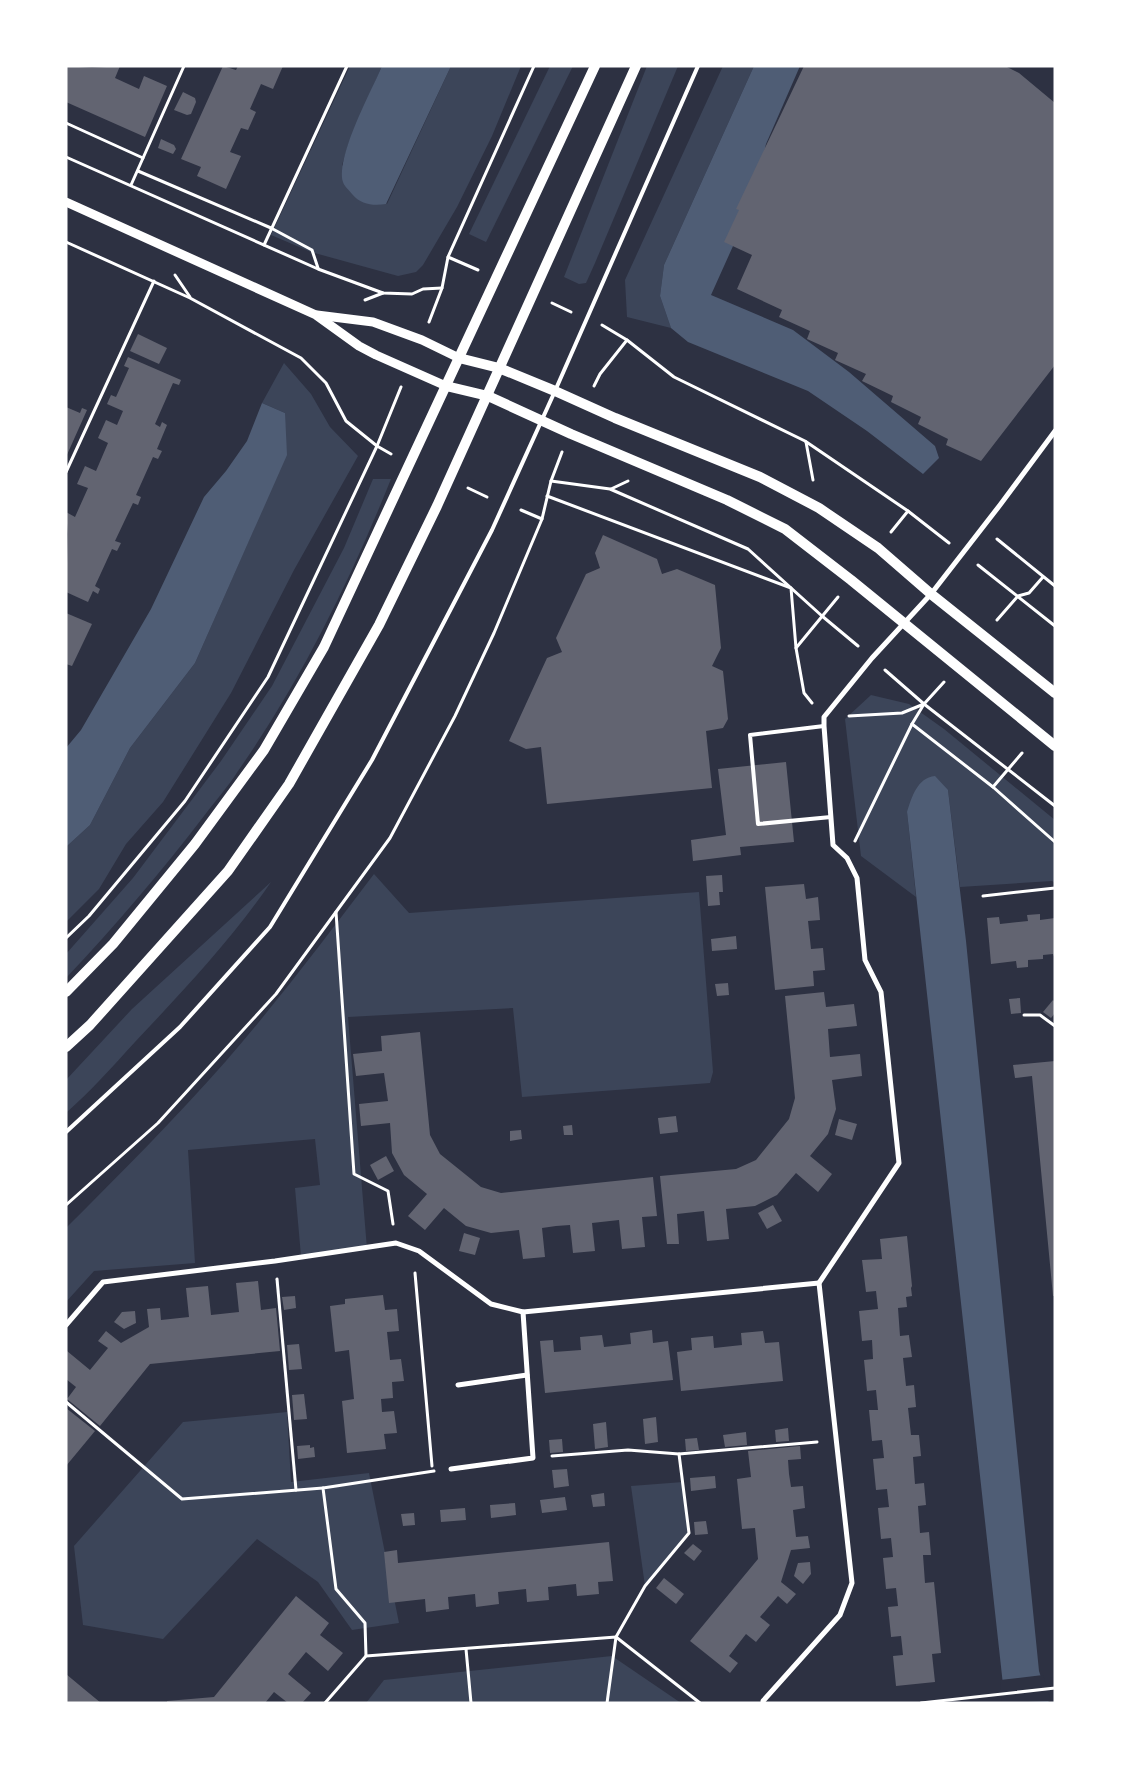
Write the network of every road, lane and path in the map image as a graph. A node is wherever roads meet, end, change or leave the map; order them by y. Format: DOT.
graph roads {
  1 [pos="184,66"];
  2 [pos="347,66"];
  3 [pos="534,66"];
  4 [pos="595,66"];
  5 [pos="636,66"];
  6 [pos="698,66"];
  7 [pos="66,123"];
  8 [pos="66,157"];
  9 [pos="143,158"];
  10 [pos="138,171"];
  11 [pos="131,185"];
  12 [pos="66,202"];
  13 [pos="271,228"];
  14 [pos="66,242"];
  15 [pos="264,244"];
  16 [pos="448,257"];
  17 [pos="318,269"];
  18 [pos="496,278"];
  19 [pos="154,281"];
  20 [pos="442,288"];
  21 [pos="533,295"];
  22 [pos="316,315"];
  23 [pos="587,319"];
  24 [pos="422,340"];
  25 [pos="459,358"];
  26 [pos="499,368"];
  27 [pos="408,369"];
  28 [pos="446,386"];
  29 [pos="555,391"];
  30 [pos="488,396"];
  31 [pos="542,421"];
  32 [pos="1054,434"];
  33 [pos="806,442"];
  34 [pos="377,446"];
  35 [pos="66,472"];
  36 [pos="551,480"];
  37 [pos="547,496"];
  38 [pos="819,508"];
  39 [pos="542,519"];
  40 [pos="982,528"];
  41 [pos="962,553"];
  42 [pos="1043,576"];
  43 [pos="1055,586"];
  44 [pos="791,588"];
  45 [pos="931,594"];
  46 [pos="1018,596"];
  47 [pos="904,624"];
  48 [pos="1055,626"];
  49 [pos="983,635"];
  50 [pos="872,658"];
  51 [pos="957,667"];
  52 [pos="1055,693"];
  53 [pos="924,704"];
  54 [pos="912,724"];
  55 [pos="824,726"];
  56 [pos="1055,746"];
  57 [pos="1022,753"];
  58 [pos="1008,769"];
  59 [pos="993,787"];
  60 [pos="1055,806"];
  61 [pos="831,817"];
  62 [pos="1055,842"];
  63 [pos="847,858"];
  64 [pos="1055,888"];
  65 [pos="983,896"];
  66 [pos="336,912"];
  67 [pos="66,938"];
  68 [pos="66,992"];
  69 [pos="1024,1015"];
  70 [pos="1055,1026"];
  71 [pos="66,1048"];
  72 [pos="66,1132"];
  73 [pos="66,1205"];
  74 [pos="396,1243"];
  75 [pos="413,1248"];
  76 [pos="275,1261"];
  77 [pos="819,1283"];
  78 [pos="523,1312"];
  79 [pos="66,1325"];
  80 [pos="527,1375"];
  81 [pos="458,1385"];
  82 [pos="66,1402"];
  83 [pos="835,1440"];
  84 [pos="680,1454"];
  85 [pos="533,1458"];
  86 [pos="451,1469"];
  87 [pos="433,1471"];
  88 [pos="323,1488"];
  89 [pos="296,1490"];
  90 [pos="616,1637"];
  91 [pos="466,1649"];
  92 [pos="366,1656"];
  93 [pos="1054,1688"];
  94 [pos="325,1703"];
  95 [pos="470,1703"];
  96 [pos="607,1703"];
  97 [pos="700,1703"];
  98 [pos="763,1703"];
  99 [pos="922,1703"];
  1 -- 9 [label="path"];
  2 -- 13 [label="path"];
  3 -- 16 [label="path"];
  4 -- 18 [label="main road"];
  5 -- 21 [label="main road"];
  6 -- 23 [label="lane"];
  7 -- 9 [label="path"];
  8 -- 11 [label="path"];
  9 -- 10 [label="path"];
  10 -- 11 [label="path"];
  10 -- 13 [label="path"];
  11 -- 15 [label="path"];
  12 -- 22 [label="street"];
  13 -- 15 [label="path"];
  13 -- 17 [label="path"];
  14 -- 19 [label="path"];
  15 -- 17 [label="path"];
  16 -- 18 [label="path"];
  16 -- 20 [label="path"];
  17 -- 20 [label="path"];
  18 -- 25 [label="main road"];
  19 -- 34 [label="path"];
  19 -- 35 [label="path"];
  20 -- 24 [label="path"];
  21 -- 23 [label="path"];
  21 -- 26 [label="main road"];
  22 -- 24 [label="street"];
  22 -- 27 [label="street"];
  23 -- 29 [label="lane"];
  23 -- 33 [label="path"];
  24 -- 25 [label="street"];
  25 -- 26 [label="main road"];
  25 -- 28 [label="main road"];
  26 -- 29 [label="main road"];
  26 -- 30 [label="main road"];
  27 -- 28 [label="street"];
  27 -- 34 [label="path"];
  28 -- 30 [label="main road"];
  28 -- 68 [label="main road"];
  29 -- 31 [label="lane"];
  29 -- 38 [label="main road"];
  30 -- 31 [label="main road"];
  30 -- 71 [label="main road"];
  31 -- 47 [label="main road"];
  31 -- 72 [label="lane"];
  32 -- 40 [label="street"];
  33 -- 38 [label="path"];
  33 -- 41 [label="path"];
  34 -- 67 [label="path"];
  36 -- 44 [label="path"];
  37 -- 44 [label="path"];
  38 -- 45 [label="main road"];
  39 -- 66 [label="path"];
  40 -- 41 [label="street"];
  40 -- 42 [label="path"];
  41 -- 45 [label="street"];
  41 -- 46 [label="path"];
  42 -- 43 [label="path"];
  42 -- 46 [label="path"];
  44 -- 50 [label="path"];
  45 -- 47 [label="street"];
  45 -- 49 [label="main road"];
  46 -- 48 [label="path"];
  46 -- 49 [label="path"];
  47 -- 50 [label="street"];
  47 -- 51 [label="main road"];
  49 -- 52 [label="main road"];
  50 -- 53 [label="path"];
  50 -- 55 [label="street"];
  51 -- 53 [label="path"];
  51 -- 56 [label="main road"];
  53 -- 54 [label="path"];
  53 -- 58 [label="path"];
  54 -- 59 [label="path"];
  54 -- 63 [label="path"];
  55 -- 61 [label="street"];
  55 -- 61 [label="lane"];
  57 -- 58 [label="path"];
  58 -- 59 [label="path"];
  58 -- 60 [label="path"];
  59 -- 62 [label="path"];
  61 -- 63 [label="street"];
  63 -- 77 [label="street"];
  64 -- 65 [label="path"];
  66 -- 73 [label="path"];
  66 -- 74 [label="path"];
  69 -- 70 [label="path"];
  74 -- 75 [label="street"];
  74 -- 76 [label="street"];
  75 -- 78 [label="street"];
  75 -- 87 [label="path"];
  76 -- 79 [label="street"];
  76 -- 89 [label="path"];
  77 -- 78 [label="street"];
  77 -- 83 [label="street"];
  78 -- 80 [label="street"];
  80 -- 81 [label="street"];
  80 -- 85 [label="street"];
  82 -- 89 [label="path"];
  83 -- 84 [label="path"];
  83 -- 98 [label="street"];
  84 -- 85 [label="path"];
  84 -- 90 [label="path"];
  85 -- 86 [label="street"];
  86 -- 87 [label="path"];
  87 -- 88 [label="path"];
  88 -- 89 [label="path"];
  88 -- 92 [label="path"];
  90 -- 91 [label="path"];
  90 -- 96 [label="path"];
  90 -- 97 [label="path"];
  91 -- 92 [label="path"];
  91 -- 95 [label="path"];
  92 -- 94 [label="path"];
  93 -- 99 [label="path"];
}
